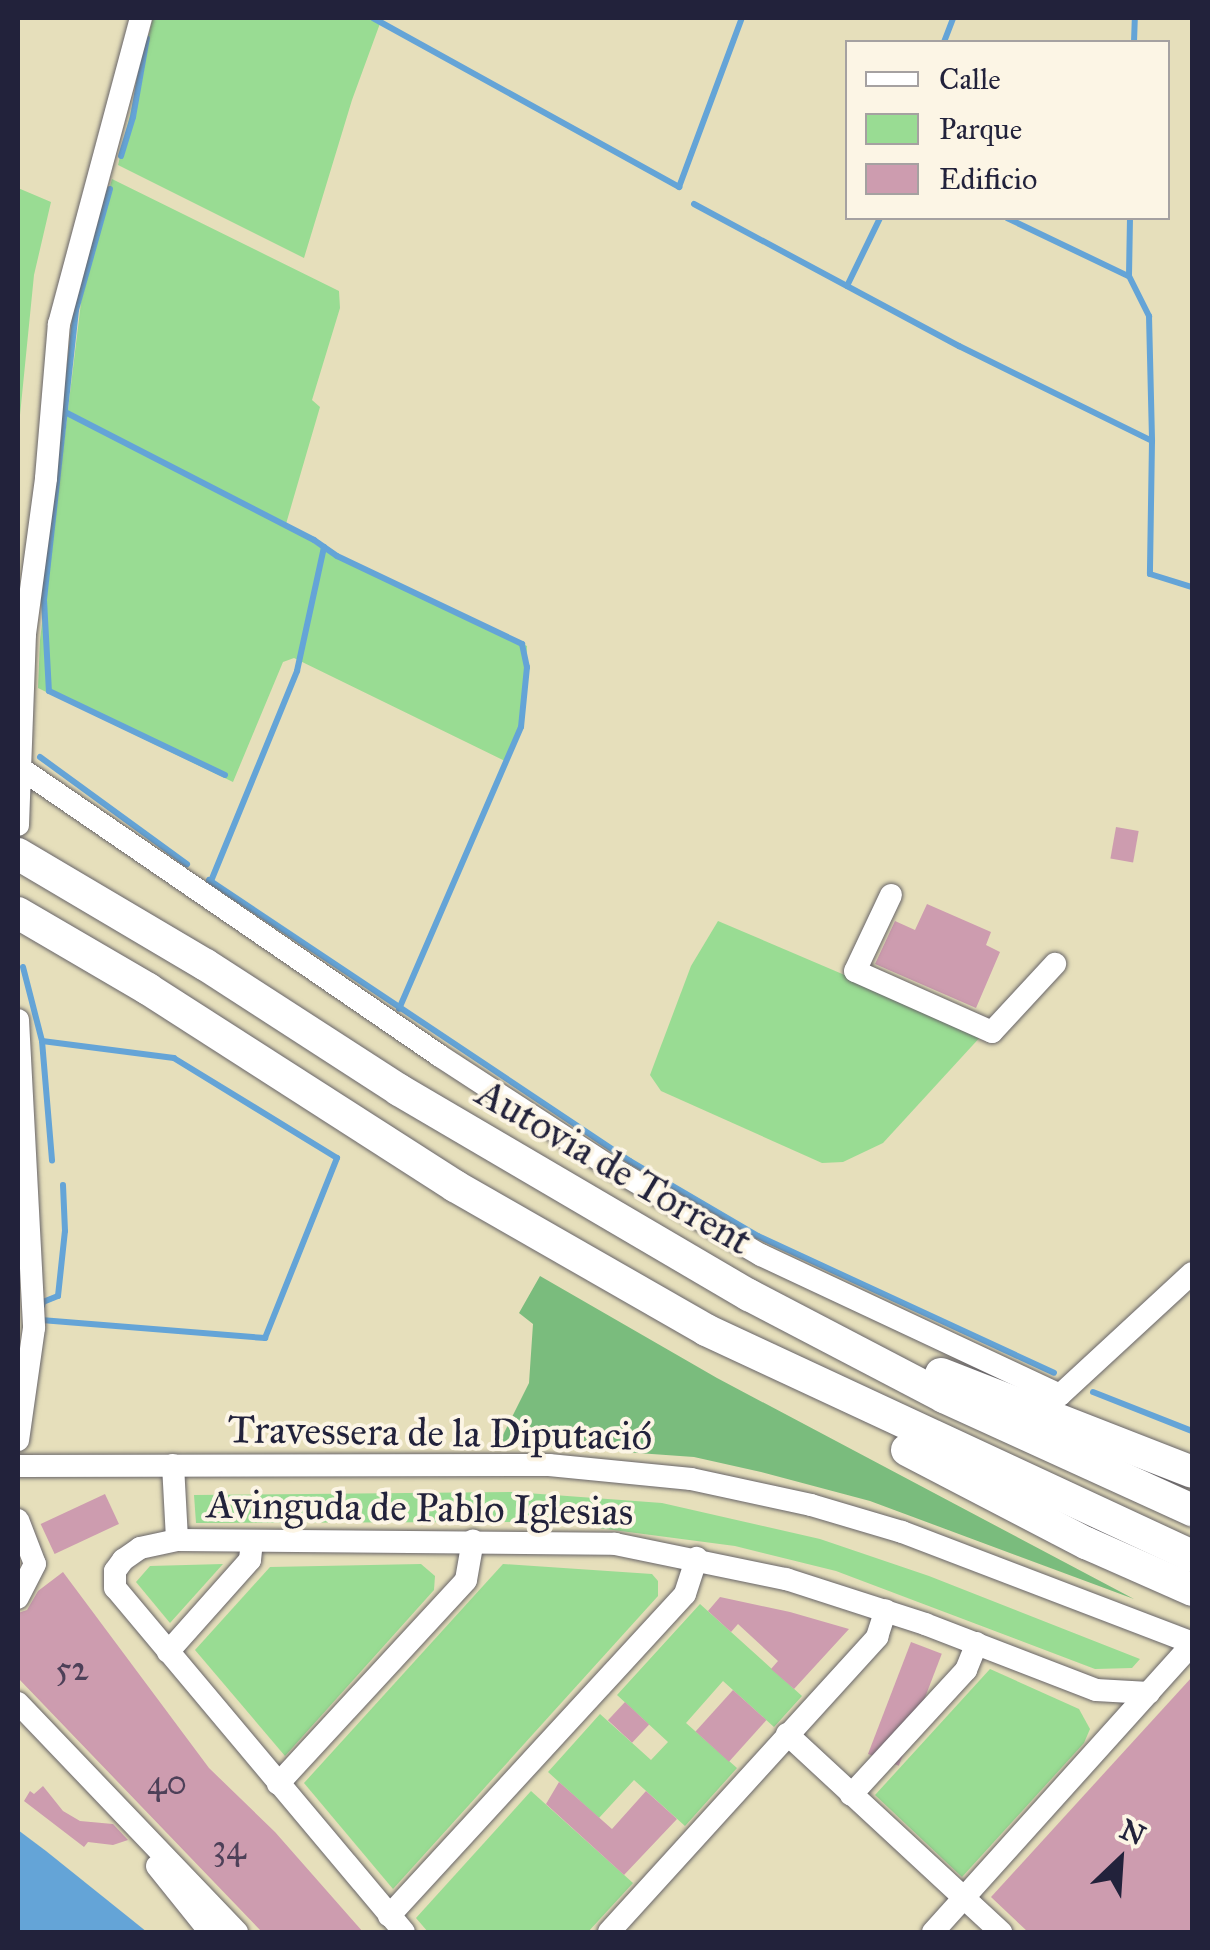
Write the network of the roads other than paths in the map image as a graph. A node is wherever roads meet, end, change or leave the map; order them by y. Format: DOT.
graph roads {
  1 [pos="141,18"];
  2 [pos="20,768"];
  3 [pos="18,825"];
  4 [pos="18,854"];
  5 [pos="890,895"];
  6 [pos="18,913"];
  7 [pos="1055,964"];
  8 [pos="18,1020"];
  9 [pos="1192,1273"];
  10 [pos="749,1295"];
  11 [pos="706,1330"];
  12 [pos="18,1434"];
  13 [pos="173,1465"];
  14 [pos="18,1466"];
  15 [pos="1192,1472"];
  16 [pos="1192,1510"];
  17 [pos="18,1520"];
  18 [pos="177,1540"];
  19 [pos="252,1540"];
  20 [pos="473,1541"];
  21 [pos="1192,1556"];
  22 [pos="697,1558"];
  23 [pos="1192,1590"];
  24 [pos="18,1598"];
  25 [pos="886,1610"];
  26 [pos="978,1643"];
  27 [pos="1192,1644"];
  28 [pos="168,1652"];
  29 [pos="1096,1690"];
  30 [pos="1149,1694"];
  31 [pos="23,1711"];
  32 [pos="787,1734"];
  33 [pos="1106,1742"];
  34 [pos="278,1784"];
  35 [pos="851,1795"];
  36 [pos="138,1827"];
  37 [pos="964,1899"];
  38 [pos="396,1924"];
  39 [pos="210,1932"];
  40 [pos="237,1932"];
  41 [pos="609,1932"];
  42 [pos="933,1932"];
  43 [pos="1001,1932"];
  1 -- 2 [label="street"];
  2 -- 3 [label="street"];
  2 -- 9 [label="street"];
  4 -- 10 [label="highway, Autovia de Torrent"];
  5 -- 7 [label="street"];
  6 -- 11 [label="highway"];
  8 -- 12 [label="street"];
  10 -- 15 [label="highway"];
  10 -- 16 [label="highway, Autovia de Torrent"];
  11 -- 21 [label="highway"];
  11 -- 23 [label="highway"];
  13 -- 14 [label="street, Travessera de la Diputació"];
  13 -- 18 [label="street"];
  13 -- 27 [label="street, Travessera de la Diputació"];
  17 -- 24 [label="street"];
  18 -- 19 [label="street, Avinguda de Pablo Iglesias"];
  18 -- 28 [label="street, Avinguda de Pablo Iglesias"];
  19 -- 20 [label="street, Avinguda de Pablo Iglesias"];
  19 -- 28 [label="street"];
  20 -- 22 [label="street, Avinguda de Pablo Iglesias"];
  20 -- 34 [label="street"];
  22 -- 25 [label="street, Avinguda de Pablo Iglesias"];
  22 -- 38 [label="street"];
  25 -- 26 [label="street, Avinguda de Pablo Iglesias"];
  25 -- 32 [label="street"];
  26 -- 29 [label="street, Avinguda de Pablo Iglesias"];
  26 -- 35 [label="street"];
  27 -- 30 [label="street"];
  28 -- 34 [label="street"];
  29 -- 30 [label="street, Avinguda de Pablo Iglesias"];
  29 -- 33 [label="street"];
  30 -- 33 [label="street"];
  31 -- 36 [label="street"];
  32 -- 35 [label="street"];
  32 -- 41 [label="street"];
  33 -- 37 [label="street"];
  34 -- 38 [label="street"];
  35 -- 37 [label="street"];
  36 -- 39 [label="street"];
  36 -- 40 [label="street"];
  37 -- 42 [label="street"];
  37 -- 43 [label="street"];
}
